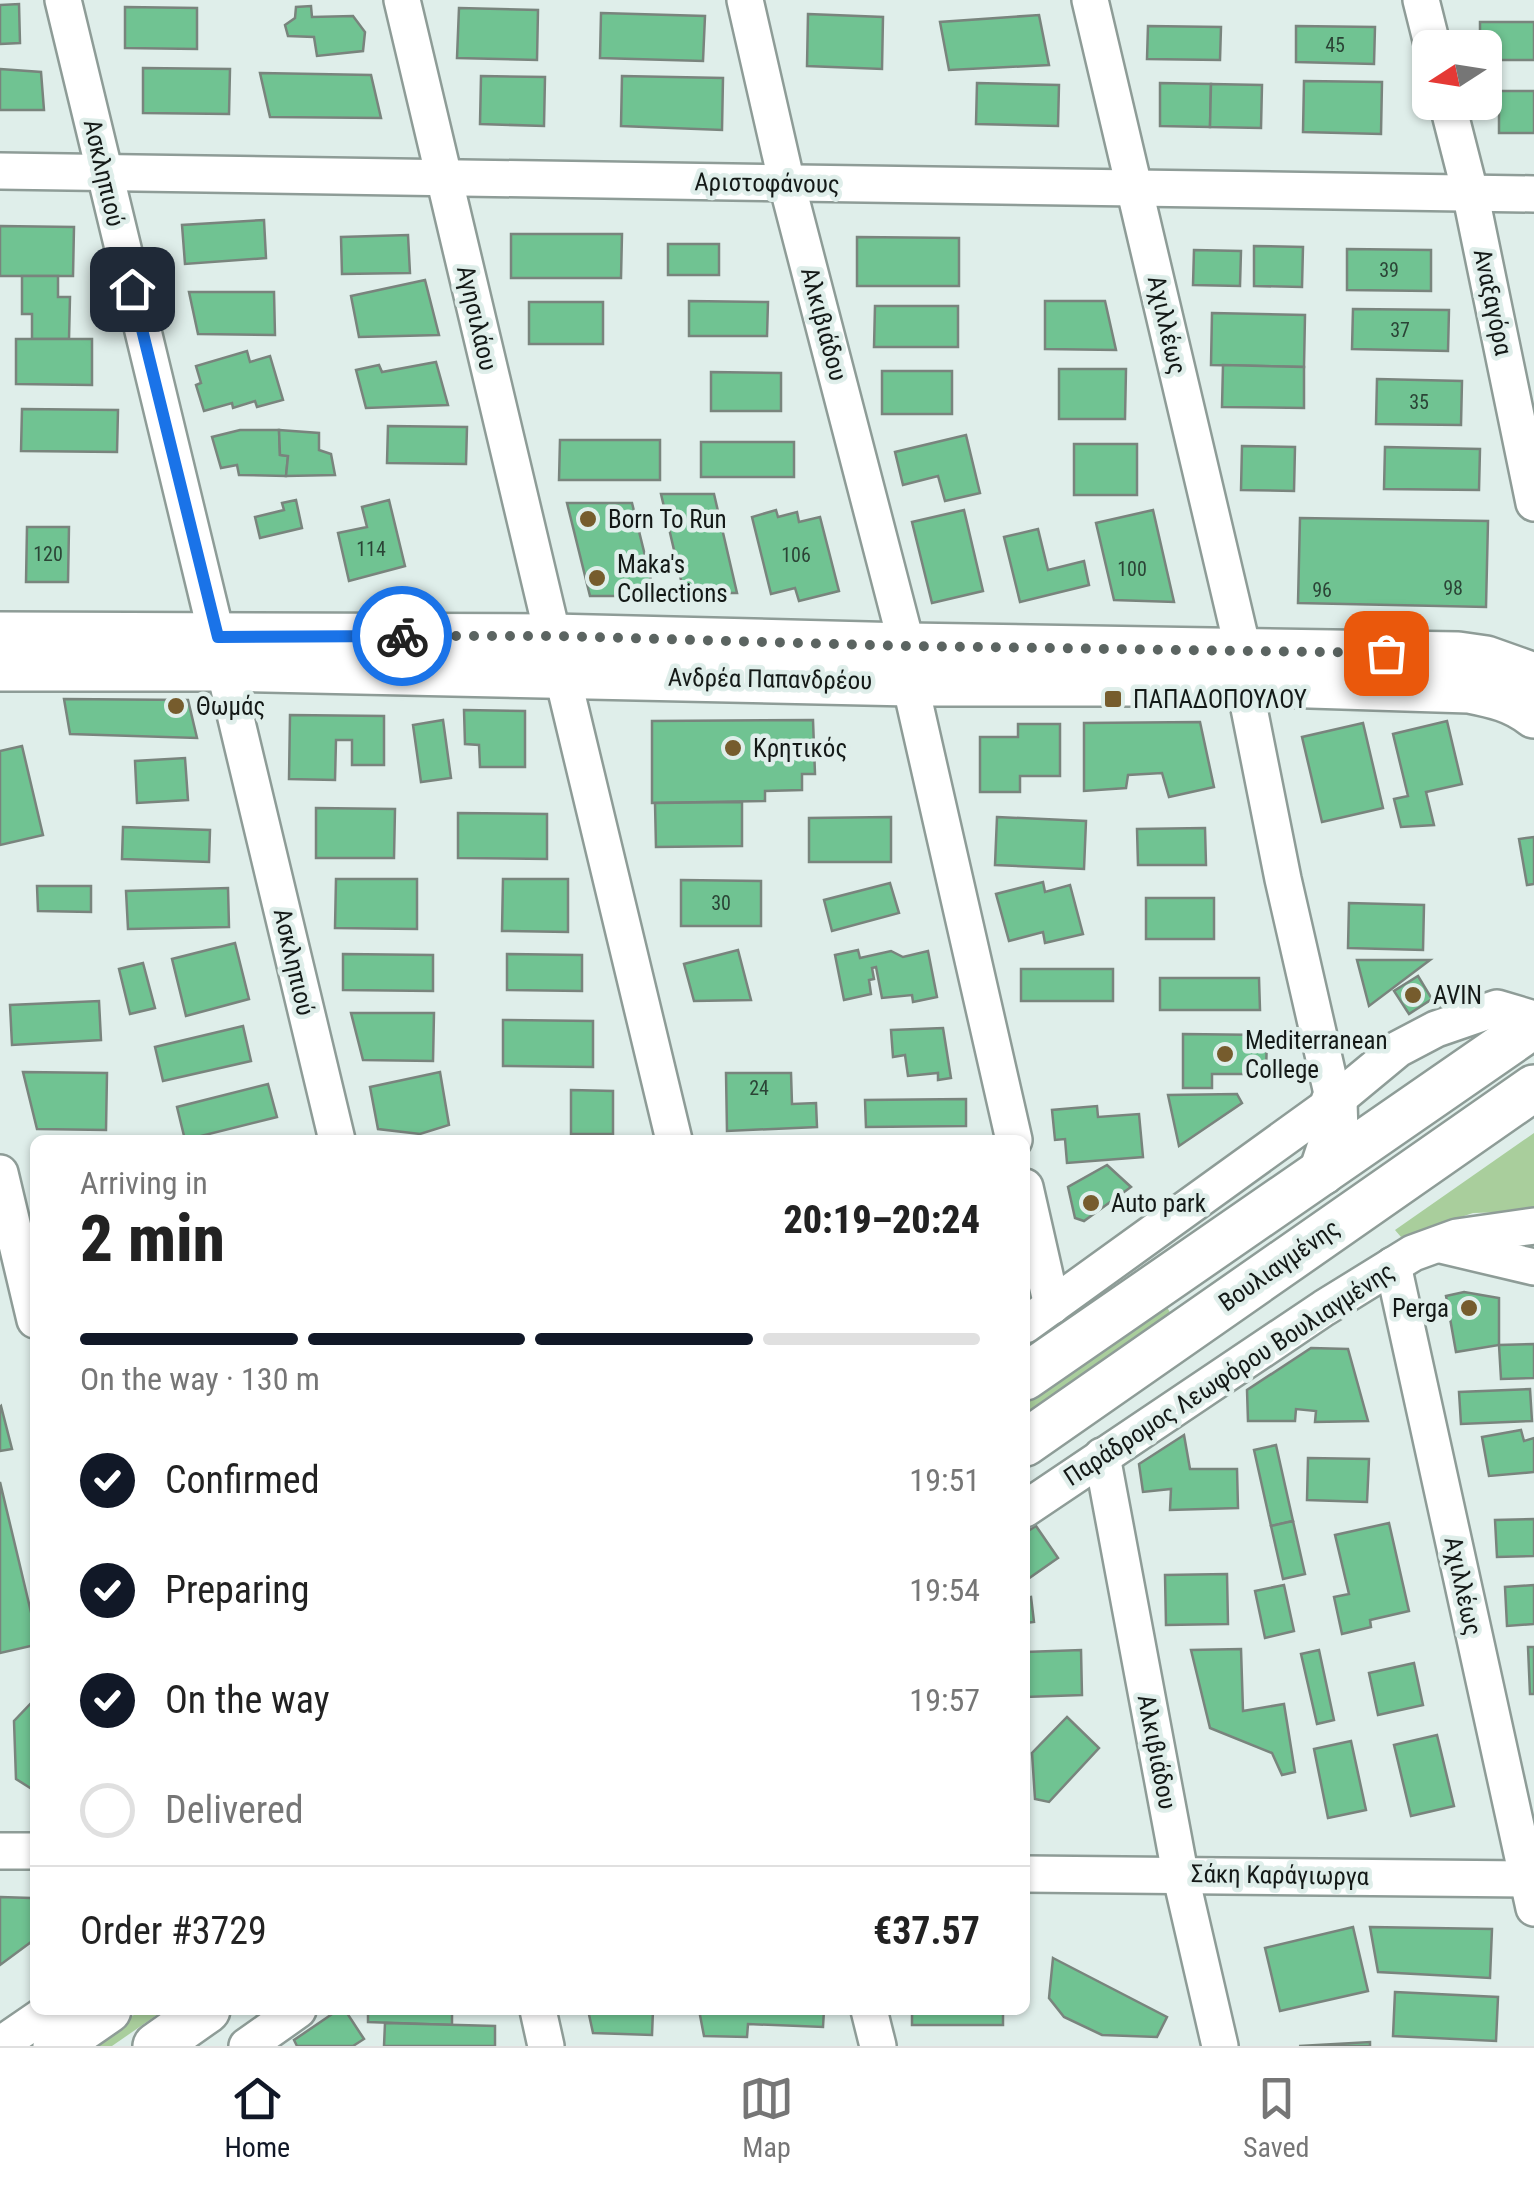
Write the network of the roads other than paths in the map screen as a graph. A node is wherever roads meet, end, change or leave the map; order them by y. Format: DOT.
graph roads {
  1 [pos="64,0"];
  2 [pos="402,0"];
  3 [pos="744,0"];
  4 [pos="1090,0"];
  5 [pos="1421,0"];
  6 [pos="1428,30"];
  7 [pos="1452,120"];
  8 [pos="0,172"];
  9 [pos="104,173"];
  10 [pos="444,178"];
  11 [pos="787,184"];
  12 [pos="1134,188"];
  13 [pos="1470,192"];
  14 [pos="1534,194"];
  15 [pos="1534,503"];
  16 [pos="0,635"];
  17 [pos="221,652"];
  18 [pos="557,656"];
  19 [pos="909,664"];
  20 [pos="1243,666"];
  21 [pos="0,668"];
  22 [pos="1534,676"];
  23 [pos="1534,715"];
  24 [pos="1534,1022"];
  25 [pos="1534,1088"];
  26 [pos="1334,1102"];
  27 [pos="336,1135"];
  28 [pos="673,1135"];
  29 [pos="1013,1135"];
  30 [pos="1322,1172"];
  31 [pos="0,1173"];
  32 [pos="1534,1226"];
  33 [pos="1030,1232"];
  34 [pos="1435,1244"];
  35 [pos="18,1258"];
  36 [pos="1393,1264"];
  37 [pos="1534,1267"];
  38 [pos="1037,1294"];
  39 [pos="30,1302"];
  40 [pos="1030,1373"];
  41 [pos="1030,1439"];
  42 [pos="1102,1456"];
  43 [pos="1030,1505"];
  44 [pos="0,1851"];
  45 [pos="30,1851"];
  46 [pos="1180,1873"];
  47 [pos="1030,1874"];
  48 [pos="1532,1889"];
  49 [pos="43,2015"];
  50 [pos="101,2015"];
  51 [pos="200,2015"];
  52 [pos="291,2015"];
  53 [pos="539,2015"];
  54 [pos="871,2015"];
  55 [pos="0,2045"];
  56 [pos="56,2046"];
  57 [pos="156,2046"];
  58 [pos="247,2046"];
  59 [pos="546,2046"];
  60 [pos="878,2046"];
  61 [pos="1220,2046"];
  1 -- 9 [label="street, Ασκληπιού"];
  2 -- 10 [label="street, Αγησιλάου"];
  3 -- 11 [label="street, Αλκιβιάδου"];
  4 -- 12 [label="street, Αχιλλέως"];
  5 -- 6 [label="street"];
  7 -- 13 [label="street, Αναξαγόρα"];
  8 -- 9 [label="street, Αριστοφάνους"];
  9 -- 10 [label="street, Αριστοφάνους"];
  9 -- 17 [label="street, Ασκληπιού"];
  10 -- 11 [label="street, Αριστοφάνους"];
  10 -- 18 [label="street, Αγησιλάου"];
  11 -- 12 [label="street, Αριστοφάνους"];
  11 -- 19 [label="street, Αλκιβιάδου"];
  12 -- 13 [label="street, Αριστοφάνους"];
  12 -- 20 [label="street, Αχιλλέως"];
  13 -- 14 [label="street, Αριστοφάνους"];
  13 -- 15 [label="street, Αναξαγόρα"];
  16 -- 17 [label="main road, Ανδρέα Παπανδρέου"];
  17 -- 18 [label="main road, Ανδρέα Παπανδρέου"];
  17 -- 21 [label="main road, Ανδρέα Παπανδρέου"];
  17 -- 27 [label="street, Ασκληπιού"];
  18 -- 19 [label="main road, Ανδρέα Παπανδρέου"];
  18 -- 28 [label="street, Αγησιλάου"];
  19 -- 20 [label="main road, Ανδρέα Παπανδρέου"];
  19 -- 29 [label="street, Αλκιβιάδου"];
  20 -- 22 [label="main road, Ανδρέα Παπανδρέου"];
  20 -- 23 [label="main road, Ανδρέα Παπανδρέου"];
  20 -- 26 [label="street, Αχιλλέως"];
  24 -- 26 [label="street"];
  24 -- 30 [label="main road, Βουλιαγμένης"];
  25 -- 41 [label="main road, Βουλιαγμένης"];
  26 -- 30 [label="main road"];
  26 -- 38 [label="street"];
  30 -- 40 [label="main road, Βουλιαγμένης"];
  31 -- 35 [label="street"];
  32 -- 34 [label="street, Παράδρομος Λεωφόρου Βουλιαγμένης"];
  33 -- 38 [label="street"];
  34 -- 36 [label="street, Παράδρομος Λεωφόρου Βουλιαγμένης"];
  34 -- 37 [label="street"];
  35 -- 39 [label="street"];
  36 -- 42 [label="street, Παράδρομος Λεωφόρου Βουλιαγμένης"];
  36 -- 48 [label="street, Αχιλλέως"];
  42 -- 43 [label="street, Παράδρομος Λεωφόρου Βουλιαγμένης"];
  42 -- 46 [label="street, Αλκιβιάδου"];
  44 -- 45 [label="street"];
  46 -- 47 [label="street, Σάκη Καράγιωργα"];
  46 -- 48 [label="street, Σάκη Καράγιωργα"];
  46 -- 61 [label="street, Αλκιβιάδου"];
  49 -- 55 [label="street"];
  50 -- 56 [label="main road"];
  51 -- 57 [label="main road"];
  52 -- 58 [label="street"];
  53 -- 59 [label="street"];
  54 -- 60 [label="street"];
}
